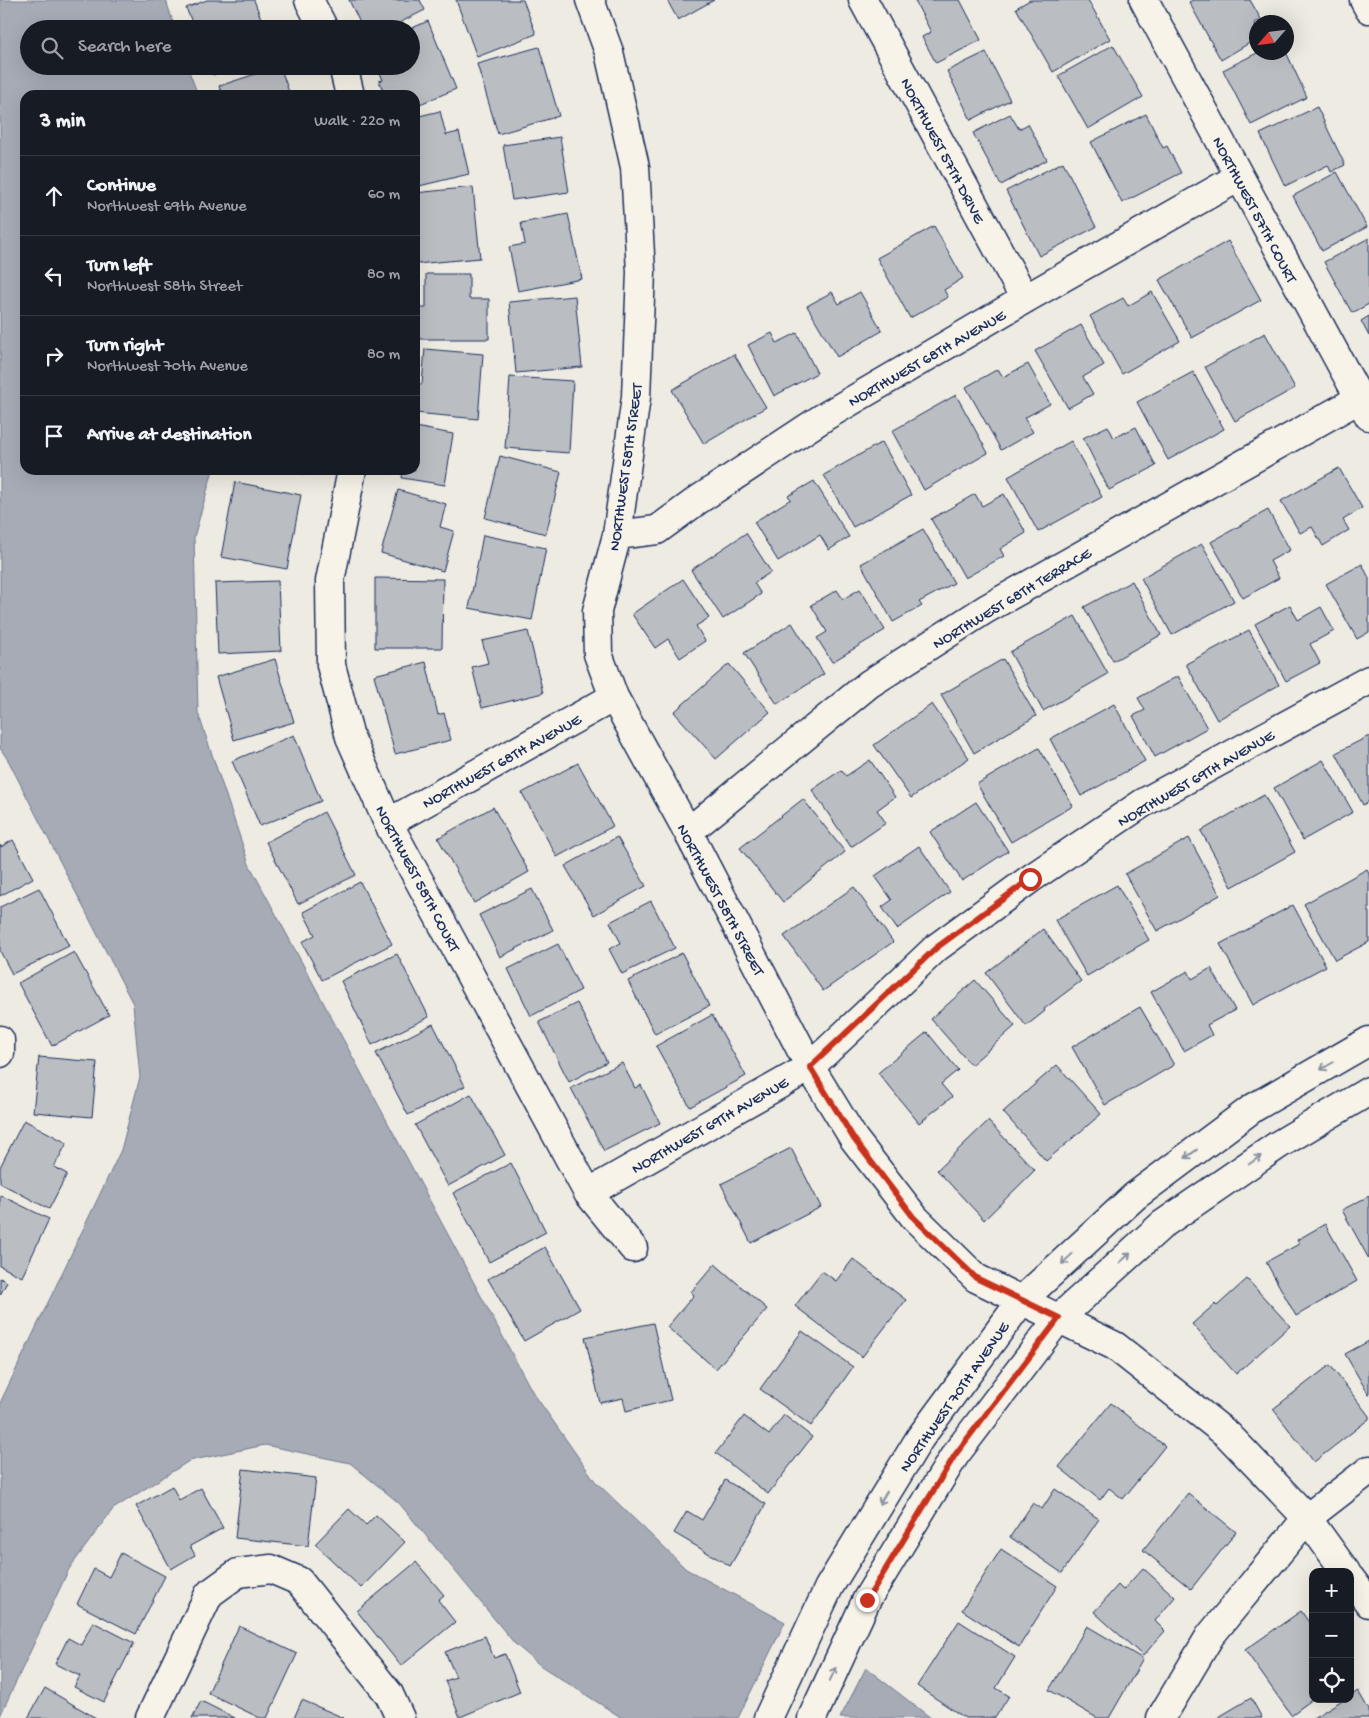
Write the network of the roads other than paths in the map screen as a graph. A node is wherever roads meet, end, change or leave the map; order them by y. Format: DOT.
graph roads {
  1 [pos="309,0"];
  2 [pos="590,0"];
  3 [pos="863,0"];
  4 [pos="1144,0"];
  5 [pos="1364,0"];
  6 [pos="1369,9"];
  7 [pos="319,20"];
  8 [pos="345,75"];
  9 [pos="349,90"];
  10 [pos="1239,177"];
  11 [pos="1025,299"];
  12 [pos="1364,408"];
  13 [pos="351,475"];
  14 [pos="617,535"];
  15 [pos="1369,680"];
  16 [pos="614,698"];
  17 [pos="388,823"];
  18 [pos="688,832"];
  19 [pos="1369,1042"];
  20 [pos="810,1067"];
  21 [pos="1369,1092"];
  22 [pos="588,1193"];
  23 [pos="633,1248"];
  24 [pos="1022,1300"];
  25 [pos="1059,1318"];
  26 [pos="1369,1470"];
  27 [pos="1307,1518"];
  28 [pos="1343,1568"];
  29 [pos="1354,1583"];
  30 [pos="1369,1603"];
  31 [pos="150,1718"];
  32 [pos="400,1718"];
  33 [pos="768,1718"];
  34 [pos="812,1718"];
  35 [pos="1161,1718"];
  1 -- 7 [label="street"];
  2 -- 14 [label="street, NORTHWEST 58TH STREET"];
  3 -- 11 [label="street, NORTHWEST 57TH DRIVE"];
  4 -- 10 [label="street, NORTHWEST 57TH COURT"];
  5 -- 6 [label="street"];
  8 -- 9 [label="street"];
  10 -- 11 [label="street, NORTHWEST 68TH AVENUE"];
  10 -- 12 [label="street, NORTHWEST 57TH COURT"];
  11 -- 14 [label="street, NORTHWEST 68TH AVENUE"];
  12 -- 18 [label="street, NORTHWEST 68TH TERRACE"];
  13 -- 17 [label="street, NORTHWEST 58TH COURT"];
  14 -- 16 [label="street, NORTHWEST 58TH STREET"];
  15 -- 20 [label="street, NORTHWEST 69TH AVENUE"];
  16 -- 17 [label="street, NORTHWEST 68TH AVENUE"];
  16 -- 18 [label="street, NORTHWEST 58TH STREET"];
  17 -- 22 [label="street, NORTHWEST 58TH COURT"];
  18 -- 20 [label="street, NORTHWEST 58TH STREET"];
  19 -- 24 [label="street, NORTHWEST 70TH AVENUE, one-way"];
  20 -- 22 [label="street, NORTHWEST 69TH AVENUE"];
  20 -- 24 [label="street, NORTHWEST 58TH STREET"];
  25 -- 21 [label="street, one-way"];
  22 -- 23 [label="street, NORTHWEST 58TH COURT"];
  24 -- 25 [label="street, NORTHWEST 58TH STREET"];
  24 -- 33 [label="street, NORTHWEST 70TH AVENUE, one-way"];
  25 -- 27 [label="street, NORTHWEST 58TH STREET"];
  34 -- 25 [label="street, one-way"];
  26 -- 27 [label="street"];
  27 -- 28 [label="street, NORTHWEST 58TH STREET"];
  27 -- 35 [label="street"];
  29 -- 30 [label="street"];
  31 -- 32 [label="street"];
}
